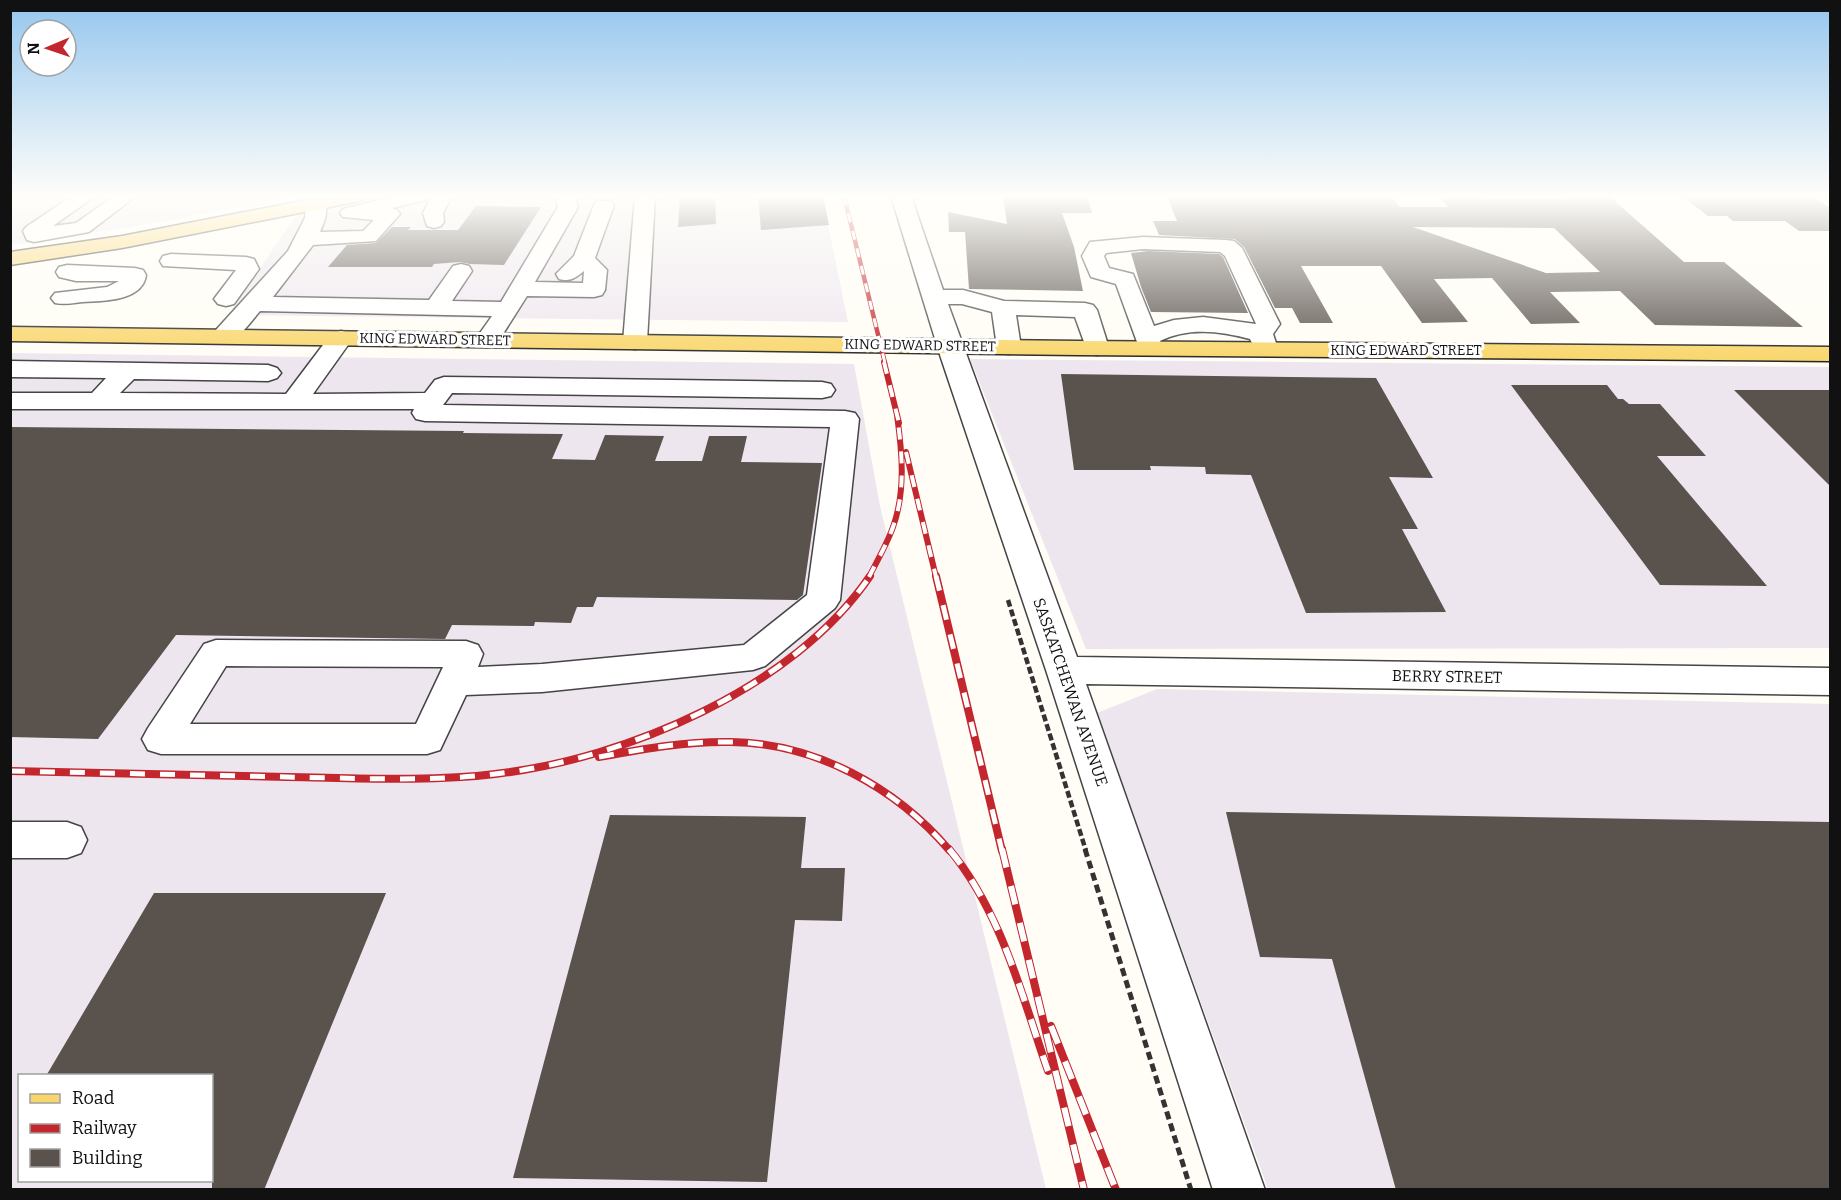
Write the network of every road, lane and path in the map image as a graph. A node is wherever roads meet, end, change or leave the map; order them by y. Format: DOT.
graph roads {
  1 [pos="58,252"];
  2 [pos="202,252"];
  3 [pos="298,252"];
  4 [pos="542,252"];
  5 [pos="587,252"];
  6 [pos="641,252"];
  7 [pos="919,252"];
  8 [pos="1095,252"];
  9 [pos="1233,252"];
  10 [pos="13,259"];
  11 [pos="584,260"];
  12 [pos="461,271"];
  13 [pos="67,272"];
  14 [pos="275,281"];
  15 [pos="298,282"];
  16 [pos="411,283"];
  17 [pos="555,290"];
  18 [pos="934,297"];
  19 [pos="63,298"];
  20 [pos="226,299"];
  21 [pos="514,299"];
  22 [pos="252,304"];
  23 [pos="394,305"];
  24 [pos="437,306"];
  25 [pos="1003,308"];
  26 [pos="10,333"];
  27 [pos="224,336"];
  28 [pos="341,338"];
  29 [pos="487,340"];
  30 [pos="1263,341"];
  31 [pos="635,342"];
  32 [pos="1148,343"];
  33 [pos="949,345"];
  34 [pos="1009,347"];
  35 [pos="1097,348"];
  36 [pos="1830,354"];
  37 [pos="10,369"];
  38 [pos="127,371"];
  39 [pos="268,373"];
  40 [pos="822,390"];
  41 [pos="10,401"];
  42 [pos="433,401"];
  43 [pos="98,402"];
  44 [pos="294,402"];
  45 [pos="1005,591"];
  46 [pos="1064,669"];
  47 [pos="454,682"];
  48 [pos="1830,682"];
  49 [pos="10,840"];
  50 [pos="67,840"];
  51 [pos="1191,1190"];
  52 [pos="1239,1190"];
  1 -- 10 [label="main road"];
  2 -- 20 [label="street"];
  3 -- 14 [label="street"];
  4 -- 21 [label="street"];
  5 -- 11 [label="street"];
  6 -- 31 [label="street"];
  7 -- 18 [label="street, SASKATCHEWAN AVENUE"];
  8 -- 32 [label="street"];
  9 -- 30 [label="street"];
  11 -- 17 [label="street"];
  11 -- 17 [label="street"];
  12 -- 24 [label="street"];
  13 -- 19 [label="street"];
  14 -- 15 [label="street"];
  14 -- 22 [label="street"];
  16 -- 23 [label="street"];
  17 -- 21 [label="street"];
  18 -- 25 [label="street"];
  18 -- 33 [label="street, SASKATCHEWAN AVENUE"];
  21 -- 24 [label="street"];
  21 -- 29 [label="street"];
  22 -- 23 [label="street"];
  22 -- 27 [label="street"];
  23 -- 24 [label="street"];
  25 -- 34 [label="street"];
  25 -- 35 [label="street"];
  26 -- 27 [label="main road, KING EDWARD STREET"];
  27 -- 28 [label="main road, KING EDWARD STREET"];
  28 -- 29 [label="main road, KING EDWARD STREET"];
  28 -- 44 [label="street"];
  29 -- 31 [label="main road, KING EDWARD STREET"];
  30 -- 32 [label="main road, KING EDWARD STREET"];
  30 -- 36 [label="main road, KING EDWARD STREET"];
  31 -- 33 [label="main road, KING EDWARD STREET"];
  32 -- 35 [label="main road, KING EDWARD STREET"];
  33 -- 34 [label="main road, KING EDWARD STREET"];
  33 -- 46 [label="street, SASKATCHEWAN AVENUE"];
  34 -- 35 [label="main road, KING EDWARD STREET"];
  37 -- 38 [label="street"];
  38 -- 39 [label="street"];
  38 -- 43 [label="street"];
  40 -- 42 [label="street"];
  41 -- 43 [label="street"];
  42 -- 44 [label="street"];
  42 -- 47 [label="street"];
  43 -- 44 [label="street"];
  45 -- 51 [label="path, SASKATCHEWAN AVENUE"];
  46 -- 48 [label="street, BERRY STREET"];
  46 -- 52 [label="street, SASKATCHEWAN AVENUE"];
  47 -- 47 [label="street"];
  49 -- 50 [label="street"];
}
